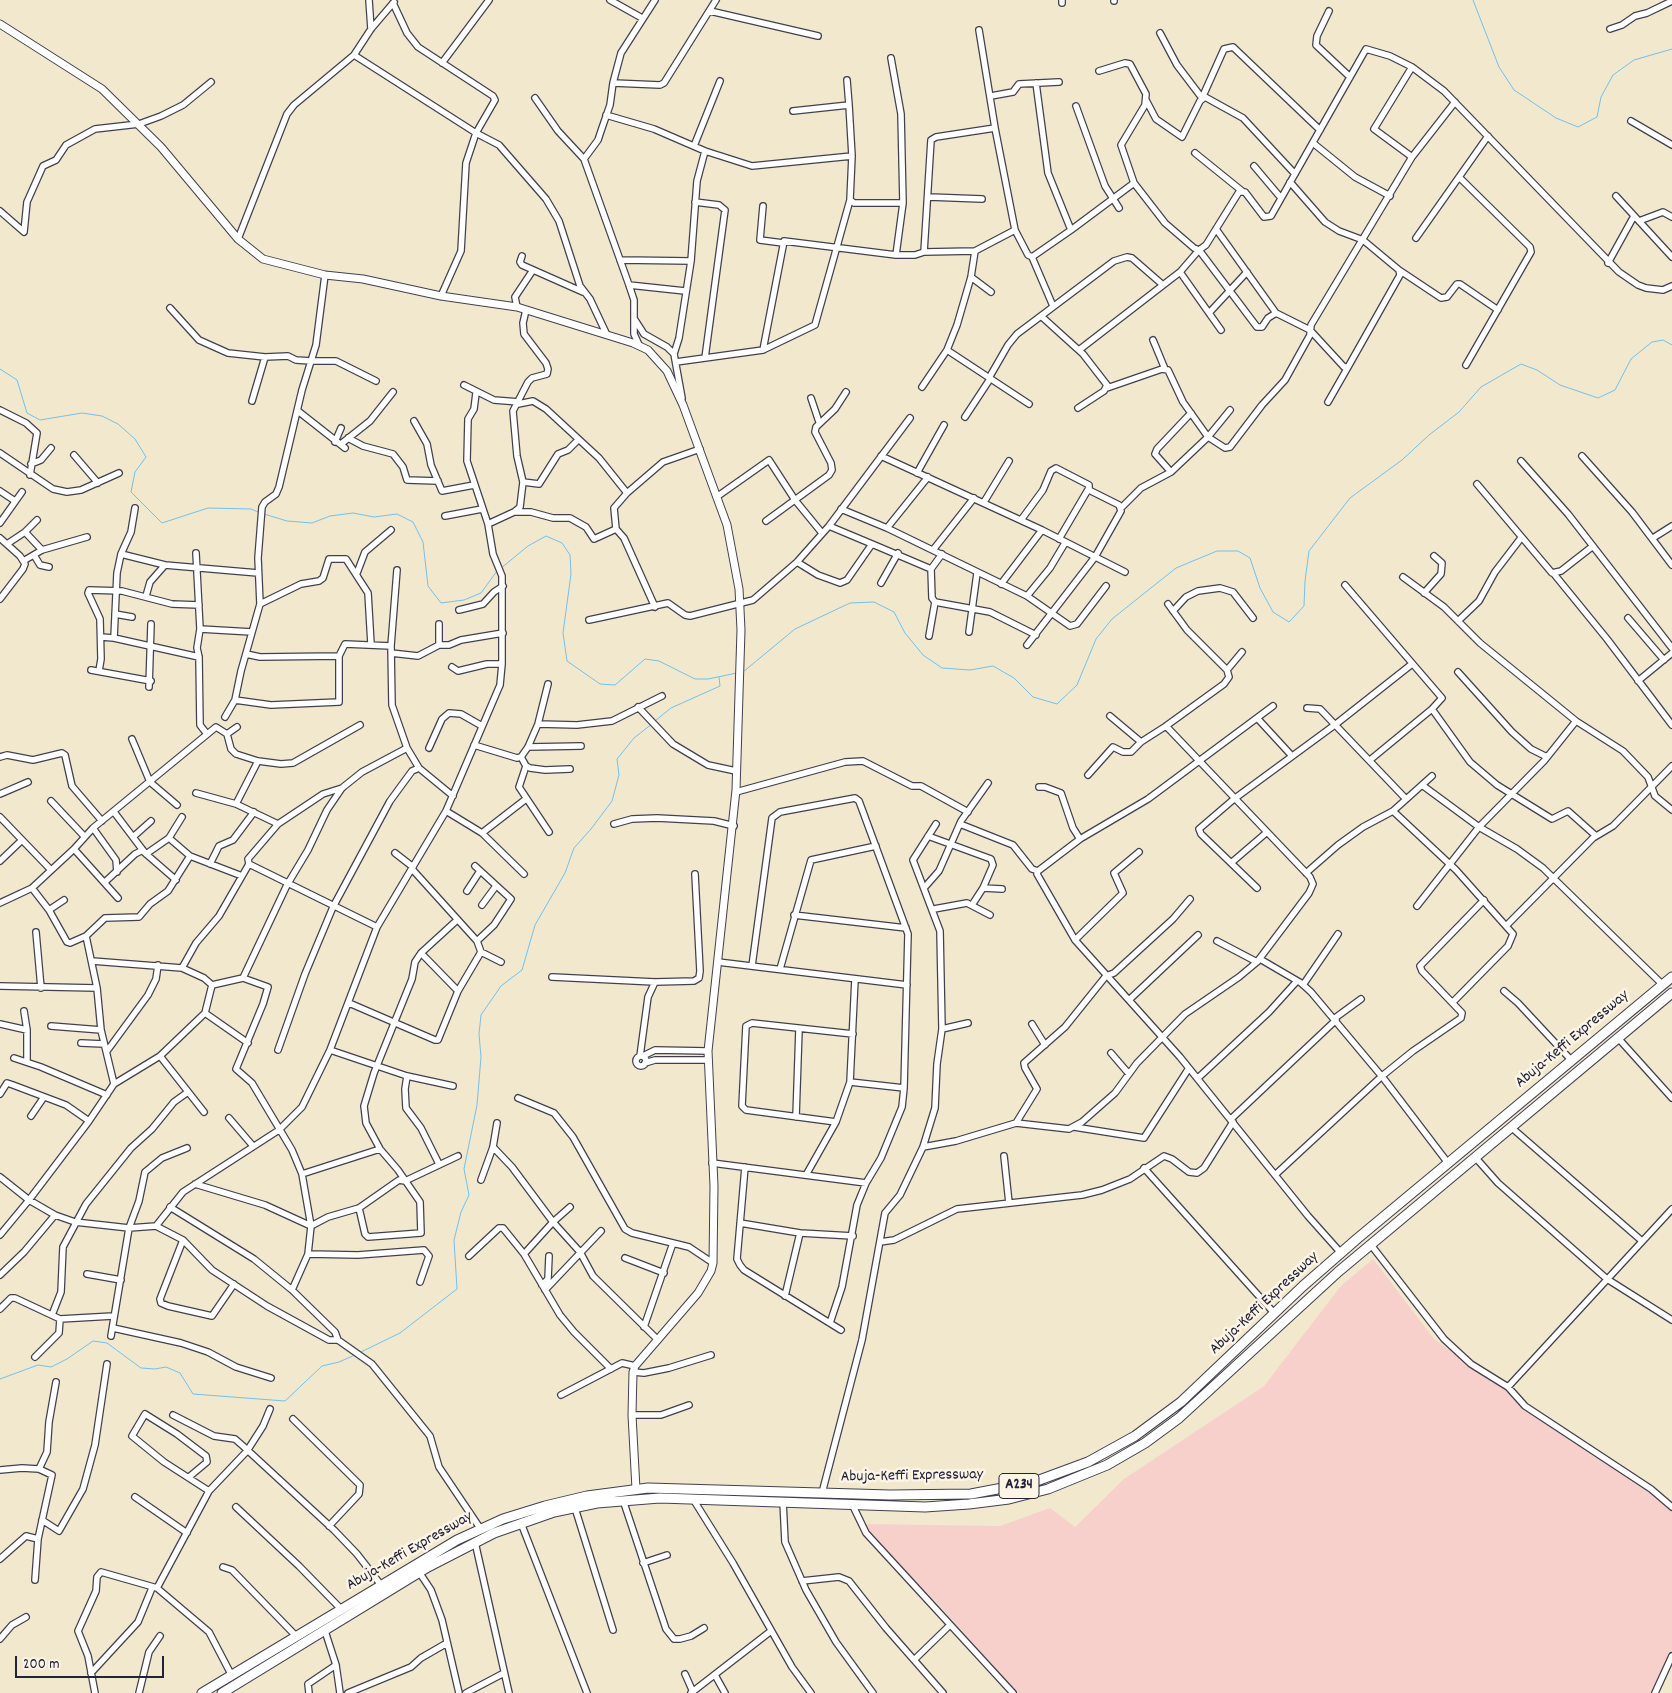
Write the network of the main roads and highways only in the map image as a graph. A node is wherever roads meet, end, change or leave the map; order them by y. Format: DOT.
graph roads {
  1 [pos="1672,977"];
  2 [pos="1672,993"];
  3 [pos="1232,1354"];
  4 [pos="1240,1363"];
  5 [pos="202,1693"];
  6 [pos="222,1693"];
  1 -- 3 [label="highway, Abuja-Keffi Expressway / A234"];
  2 -- 4 [label="highway, Abuja-Keffi Expressway / A234"];
  3 -- 4 [label="highway"];
  3 -- 5 [label="highway, Abuja-Keffi Expressway / A234"];
  4 -- 6 [label="highway, Abuja-Keffi Expressway / A234"];
}
